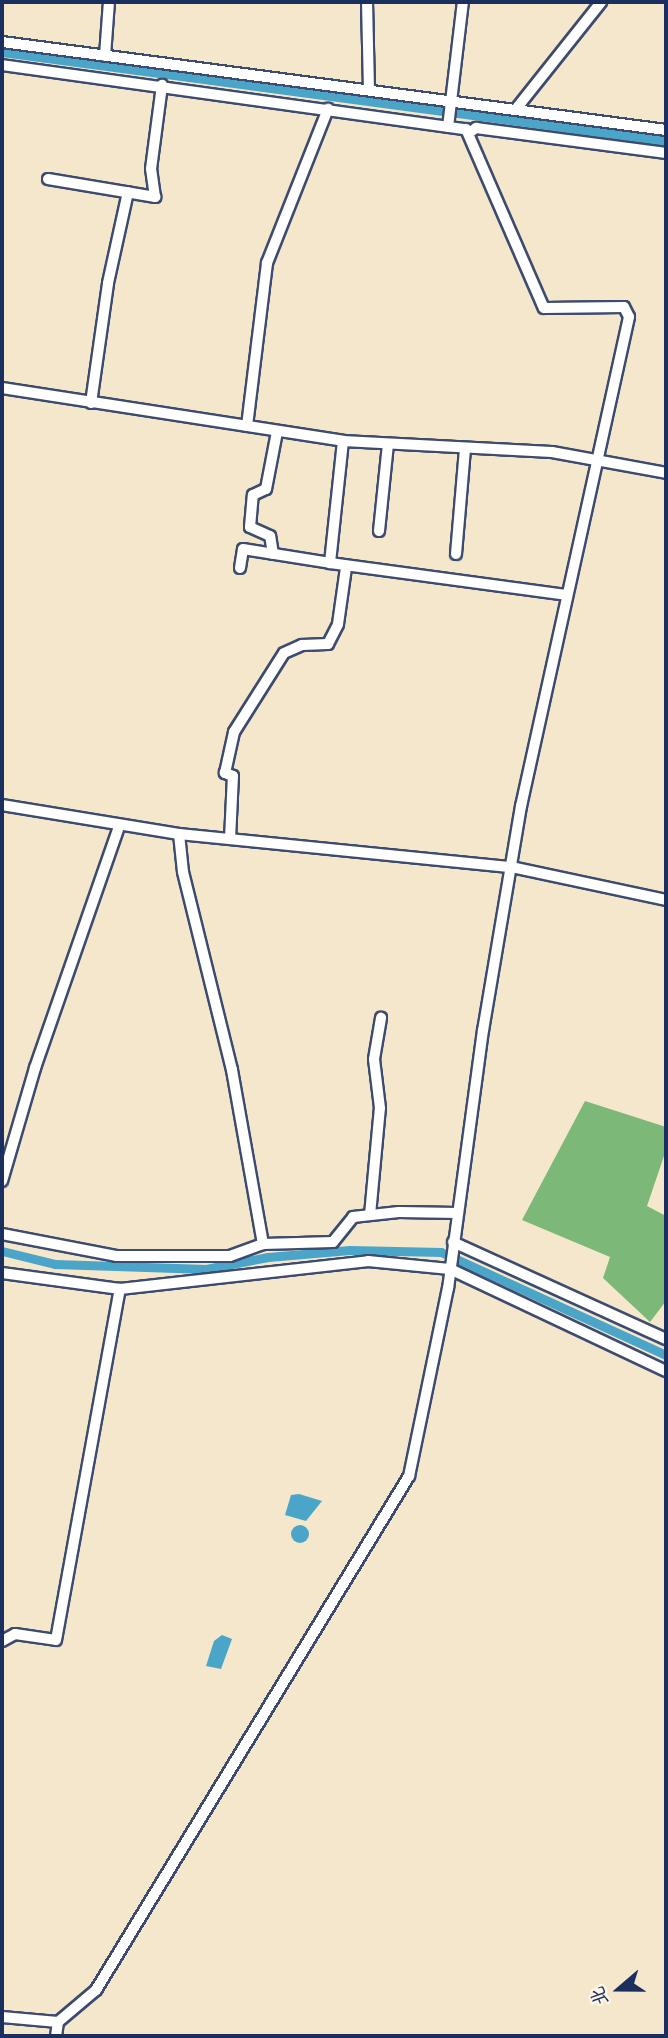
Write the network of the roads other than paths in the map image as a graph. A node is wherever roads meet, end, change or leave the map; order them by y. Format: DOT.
graph roads {
  1 [pos="109,2"];
  2 [pos="367,2"];
  3 [pos="463,2"];
  4 [pos="601,2"];
  5 [pos="2,42"];
  6 [pos="105,56"];
  7 [pos="2,65"];
  8 [pos="162,85"];
  9 [pos="369,90"];
  10 [pos="450,102"];
  11 [pos="328,109"];
  12 [pos="516,109"];
  13 [pos="449,124"];
  14 [pos="666,130"];
  15 [pos="469,133"];
  16 [pos="666,153"];
  17 [pos="48,179"];
  18 [pos="128,192"];
  19 [pos="2,388"];
  20 [pos="91,402"];
  21 [pos="247,426"];
  22 [pos="277,432"];
  23 [pos="343,441"];
  24 [pos="388,444"];
  25 [pos="465,448"];
  26 [pos="594,460"];
  27 [pos="666,473"];
  28 [pos="379,531"];
  29 [pos="273,554"];
  30 [pos="456,554"];
  31 [pos="330,564"];
  32 [pos="240,568"];
  33 [pos="346,568"];
  34 [pos="566,595"];
  35 [pos="2,805"];
  36 [pos="119,827"];
  37 [pos="179,834"];
  38 [pos="230,839"];
  39 [pos="510,867"];
  40 [pos="666,900"];
  41 [pos="381,1018"];
  42 [pos="2,1181"];
  43 [pos="457,1213"];
  44 [pos="370,1214"];
  45 [pos="2,1234"];
  46 [pos="453,1243"];
  47 [pos="263,1244"];
  48 [pos="450,1267"];
  49 [pos="2,1273"];
  50 [pos="120,1290"];
  51 [pos="666,1339"];
  52 [pos="666,1371"];
  53 [pos="2,1641"];
  54 [pos="2,2017"];
  55 [pos="58,2022"];
  56 [pos="56,2036"];
  1 -- 6 [label="street"];
  2 -- 9 [label="street"];
  3 -- 10 [label="street"];
  4 -- 12 [label="street"];
  5 -- 6 [label="street"];
  6 -- 9 [label="street"];
  7 -- 8 [label="street"];
  8 -- 11 [label="street"];
  8 -- 18 [label="street"];
  9 -- 10 [label="street"];
  10 -- 12 [label="street"];
  10 -- 13 [label="street"];
  11 -- 13 [label="street"];
  11 -- 21 [label="street"];
  12 -- 14 [label="street"];
  13 -- 15 [label="street"];
  15 -- 16 [label="street"];
  15 -- 26 [label="street"];
  17 -- 18 [label="street"];
  18 -- 20 [label="street"];
  19 -- 20 [label="street"];
  20 -- 21 [label="street"];
  21 -- 22 [label="street"];
  22 -- 23 [label="street"];
  22 -- 29 [label="street"];
  23 -- 24 [label="street"];
  23 -- 31 [label="street"];
  24 -- 25 [label="street"];
  24 -- 28 [label="street"];
  25 -- 26 [label="street"];
  25 -- 30 [label="street"];
  26 -- 27 [label="street"];
  26 -- 34 [label="street"];
  29 -- 31 [label="street"];
  29 -- 32 [label="street"];
  31 -- 33 [label="street"];
  33 -- 34 [label="street"];
  33 -- 38 [label="street"];
  34 -- 39 [label="street"];
  35 -- 36 [label="street"];
  36 -- 37 [label="street"];
  36 -- 42 [label="street"];
  37 -- 38 [label="street"];
  37 -- 47 [label="street"];
  38 -- 39 [label="street"];
  39 -- 40 [label="street"];
  39 -- 43 [label="street"];
  41 -- 44 [label="street"];
  43 -- 44 [label="street"];
  43 -- 46 [label="street"];
  44 -- 47 [label="street"];
  45 -- 47 [label="street"];
  46 -- 48 [label="street"];
  46 -- 51 [label="street"];
  48 -- 50 [label="street"];
  48 -- 52 [label="street"];
  48 -- 55 [label="street"];
  49 -- 50 [label="street"];
  50 -- 53 [label="street"];
  54 -- 55 [label="street"];
  55 -- 56 [label="street"];
}
